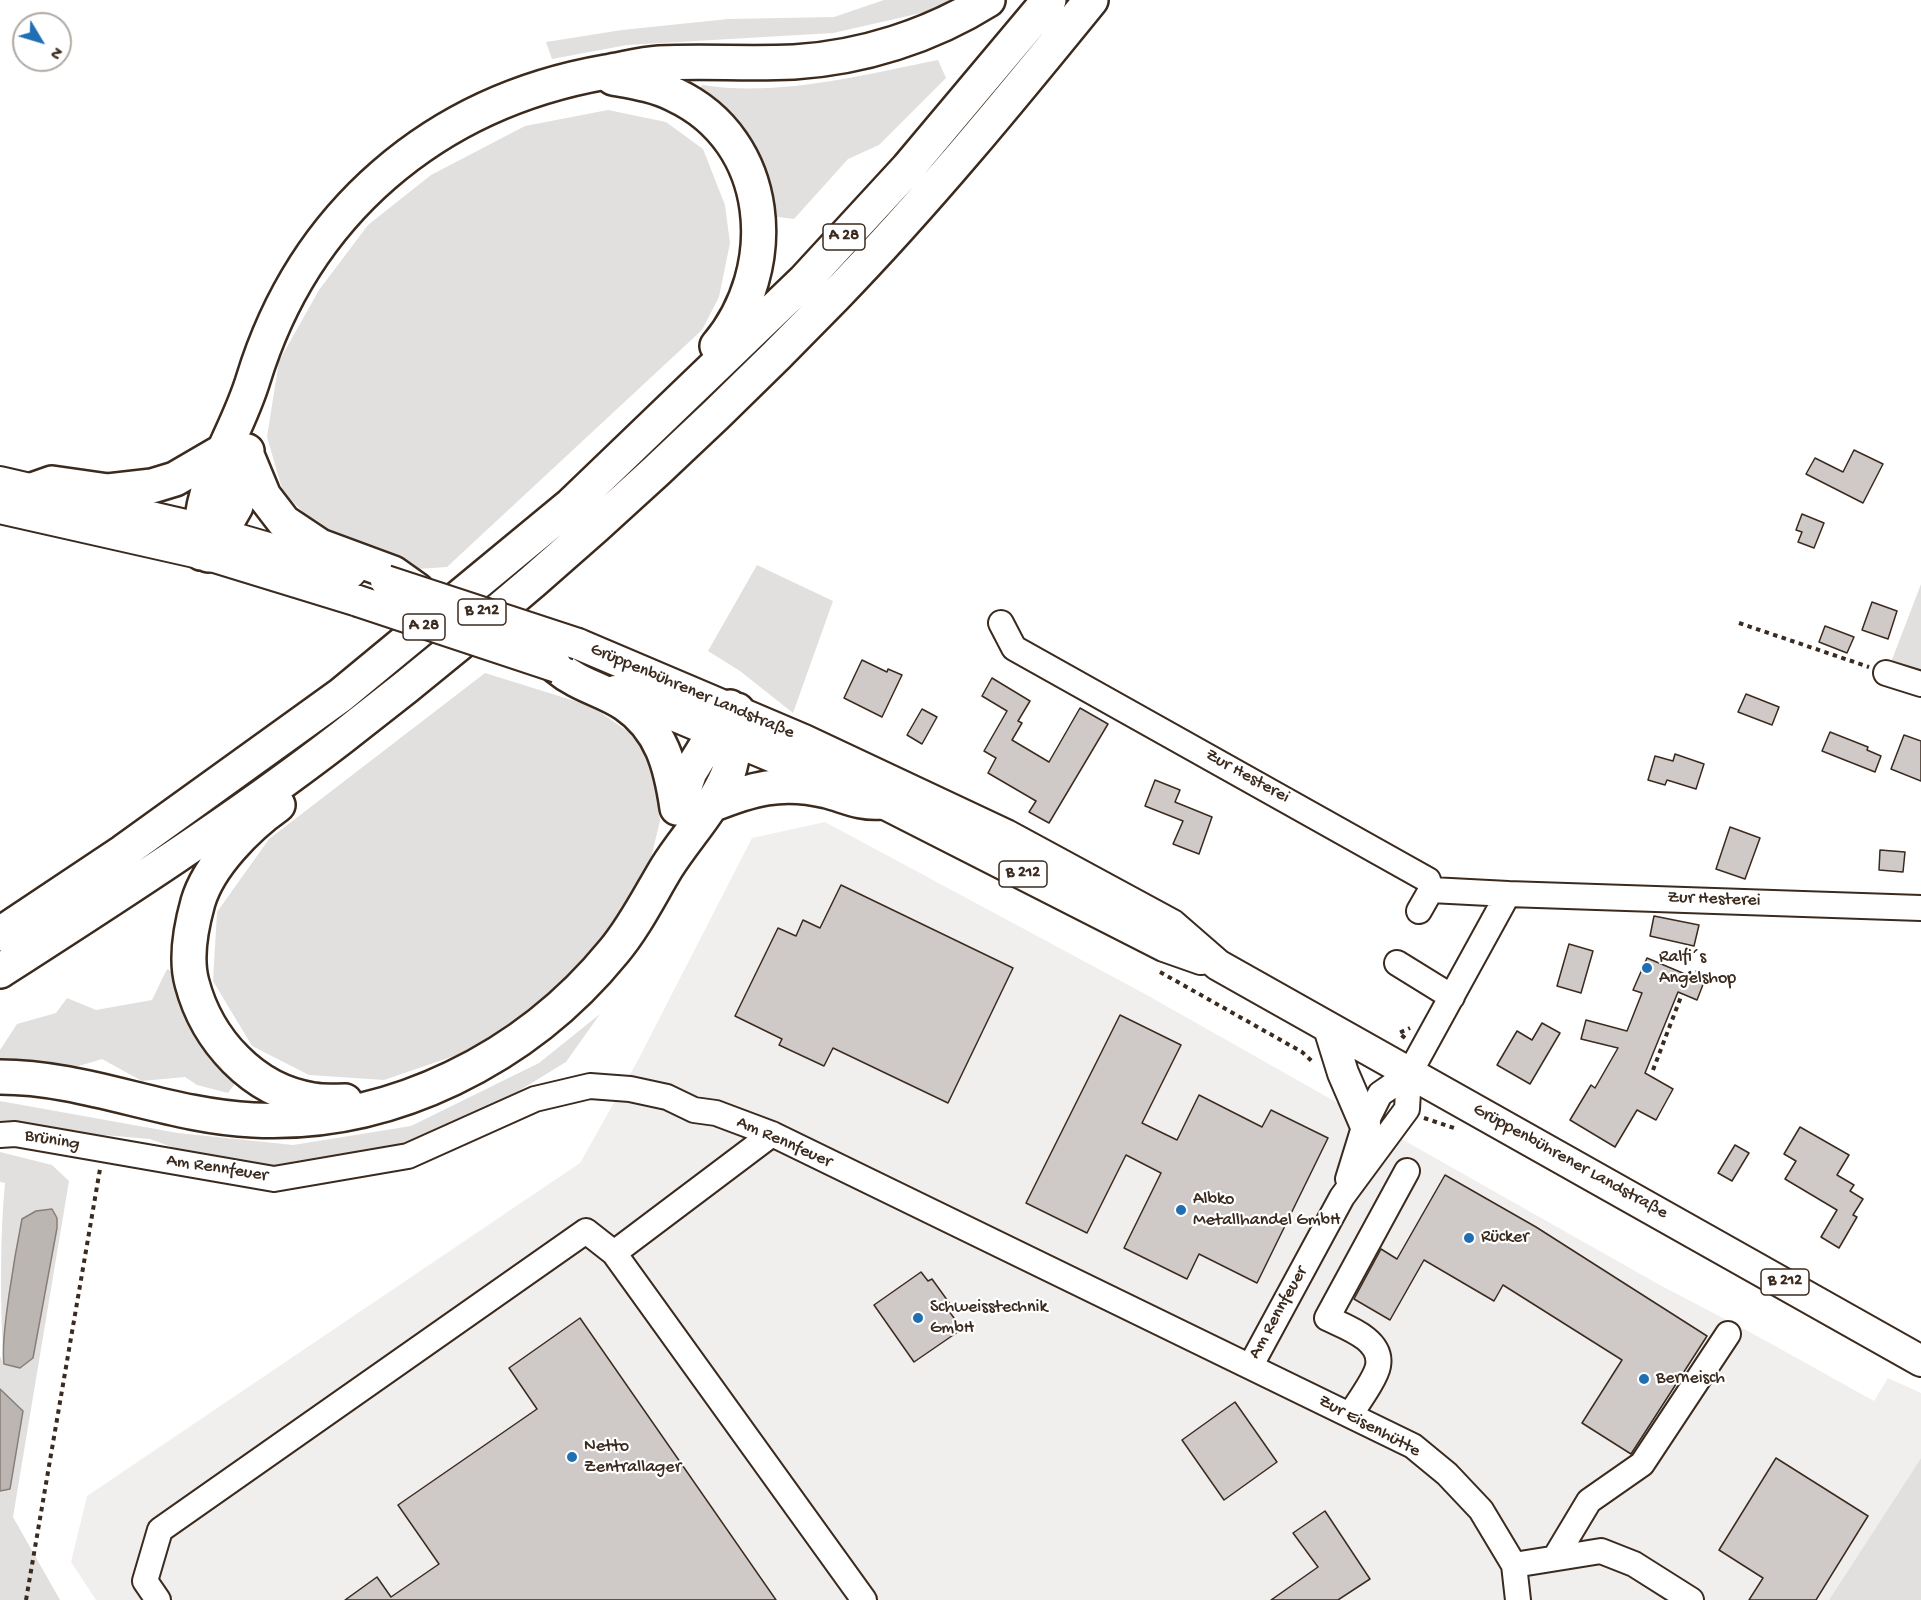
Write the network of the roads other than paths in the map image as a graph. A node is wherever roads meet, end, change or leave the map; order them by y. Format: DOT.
graph roads {
  1 [pos="987,0"];
  2 [pos="1049,0"];
  3 [pos="1091,0"];
  4 [pos="591,75"];
  5 [pos="235,453"];
  6 [pos="620,457"];
  7 [pos="0,482"];
  8 [pos="35,489"];
  9 [pos="0,508"];
  10 [pos="125,523"];
  11 [pos="208,543"];
  12 [pos="399,582"];
  13 [pos="1000,623"];
  14 [pos="567,656"];
  15 [pos="1886,673"];
  16 [pos="1921,684"];
  17 [pos="729,722"];
  18 [pos="339,740"];
  19 [pos="881,802"];
  20 [pos="693,807"];
  21 [pos="1508,894"];
  22 [pos="1921,908"];
  23 [pos="0,934"];
  24 [pos="1397,963"];
  25 [pos="1218,965"];
  26 [pos="0,971"];
  27 [pos="1452,997"];
  28 [pos="1329,1028"];
  29 [pos="1409,1074"];
  30 [pos="0,1077"];
  31 [pos="412,1095"];
  32 [pos="1365,1124"];
  33 [pos="772,1134"];
  34 [pos="0,1135"];
  35 [pos="103,1150"];
  36 [pos="1407,1171"];
  37 [pos="1342,1197"];
  38 [pos="614,1253"];
  39 [pos="1728,1334"];
  40 [pos="1921,1361"];
  41 [pos="1251,1365"];
  42 [pos="1350,1415"];
  43 [pos="1556,1556"];
  44 [pos="1514,1565"];
  45 [pos="158,1600"];
  46 [pos="864,1600"];
  47 [pos="1518,1600"];
  48 [pos="1691,1600"];
  1 -- 4 [label="highway"];
  2 -- 6 [label="highway, A 28"];
  3 -- 18 [label="highway, A 28"];
  4 -- 5 [label="highway"];
  4 -- 6 [label="highway"];
  5 -- 8 [label="highway"];
  5 -- 11 [label="highway"];
  5 -- 12 [label="highway"];
  6 -- 23 [label="highway, A 28"];
  7 -- 8 [label="main road"];
  8 -- 10 [label="main road"];
  9 -- 10 [label="main road"];
  10 -- 11 [label="main road, Grüppenbührener Landstraße / B 212"];
  11 -- 12 [label="main road, Grüppenbührener Landstraße / B 212"];
  11 -- 14 [label="main road, Grüppenbührener Landstraße / B 212, bridge"];
  12 -- 14 [label="main road, Grüppenbührener Landstraße / B 212, bridge"];
  13 -- 21 [label="street, Zur Hesterei"];
  14 -- 17 [label="main road, Grüppenbührener Landstraße / B 212"];
  14 -- 20 [label="highway"];
  15 -- 16 [label="street"];
  17 -- 19 [label="main road, Grüppenbührener Landstraße / B 212"];
  17 -- 20 [label="highway"];
  17 -- 25 [label="main road, Grüppenbührener Landstraße / B 212"];
  18 -- 26 [label="highway, A 28"];
  18 -- 31 [label="highway"];
  19 -- 20 [label="highway"];
  19 -- 25 [label="main road, Grüppenbührener Landstraße / B 212"];
  20 -- 31 [label="highway"];
  21 -- 22 [label="street, Zur Hesterei"];
  21 -- 27 [label="street"];
  24 -- 27 [label="street"];
  25 -- 28 [label="main road, Grüppenbührener Landstraße / B 212"];
  27 -- 29 [label="street"];
  28 -- 29 [label="main road, Grüppenbührener Landstraße / B 212"];
  28 -- 32 [label="main road"];
  29 -- 32 [label="street, Am Rennfeuer"];
  29 -- 37 [label="street, Am Rennfeuer"];
  29 -- 40 [label="main road, Grüppenbührener Landstraße / B 212"];
  30 -- 31 [label="highway"];
  32 -- 37 [label="street, Am Rennfeuer"];
  33 -- 35 [label="street, Am Rennfeuer"];
  33 -- 38 [label="street"];
  33 -- 41 [label="street, Am Rennfeuer"];
  34 -- 35 [label="street, Brüning"];
  36 -- 42 [label="street"];
  37 -- 41 [label="street, Am Rennfeuer"];
  38 -- 45 [label="street"];
  38 -- 46 [label="street"];
  39 -- 43 [label="street"];
  41 -- 42 [label="street, Zur Eisenhütte"];
  42 -- 44 [label="street, Zur Eisenhütte"];
  43 -- 44 [label="street"];
  43 -- 48 [label="street"];
  44 -- 47 [label="street, Zur Eisenhütte"];
}
